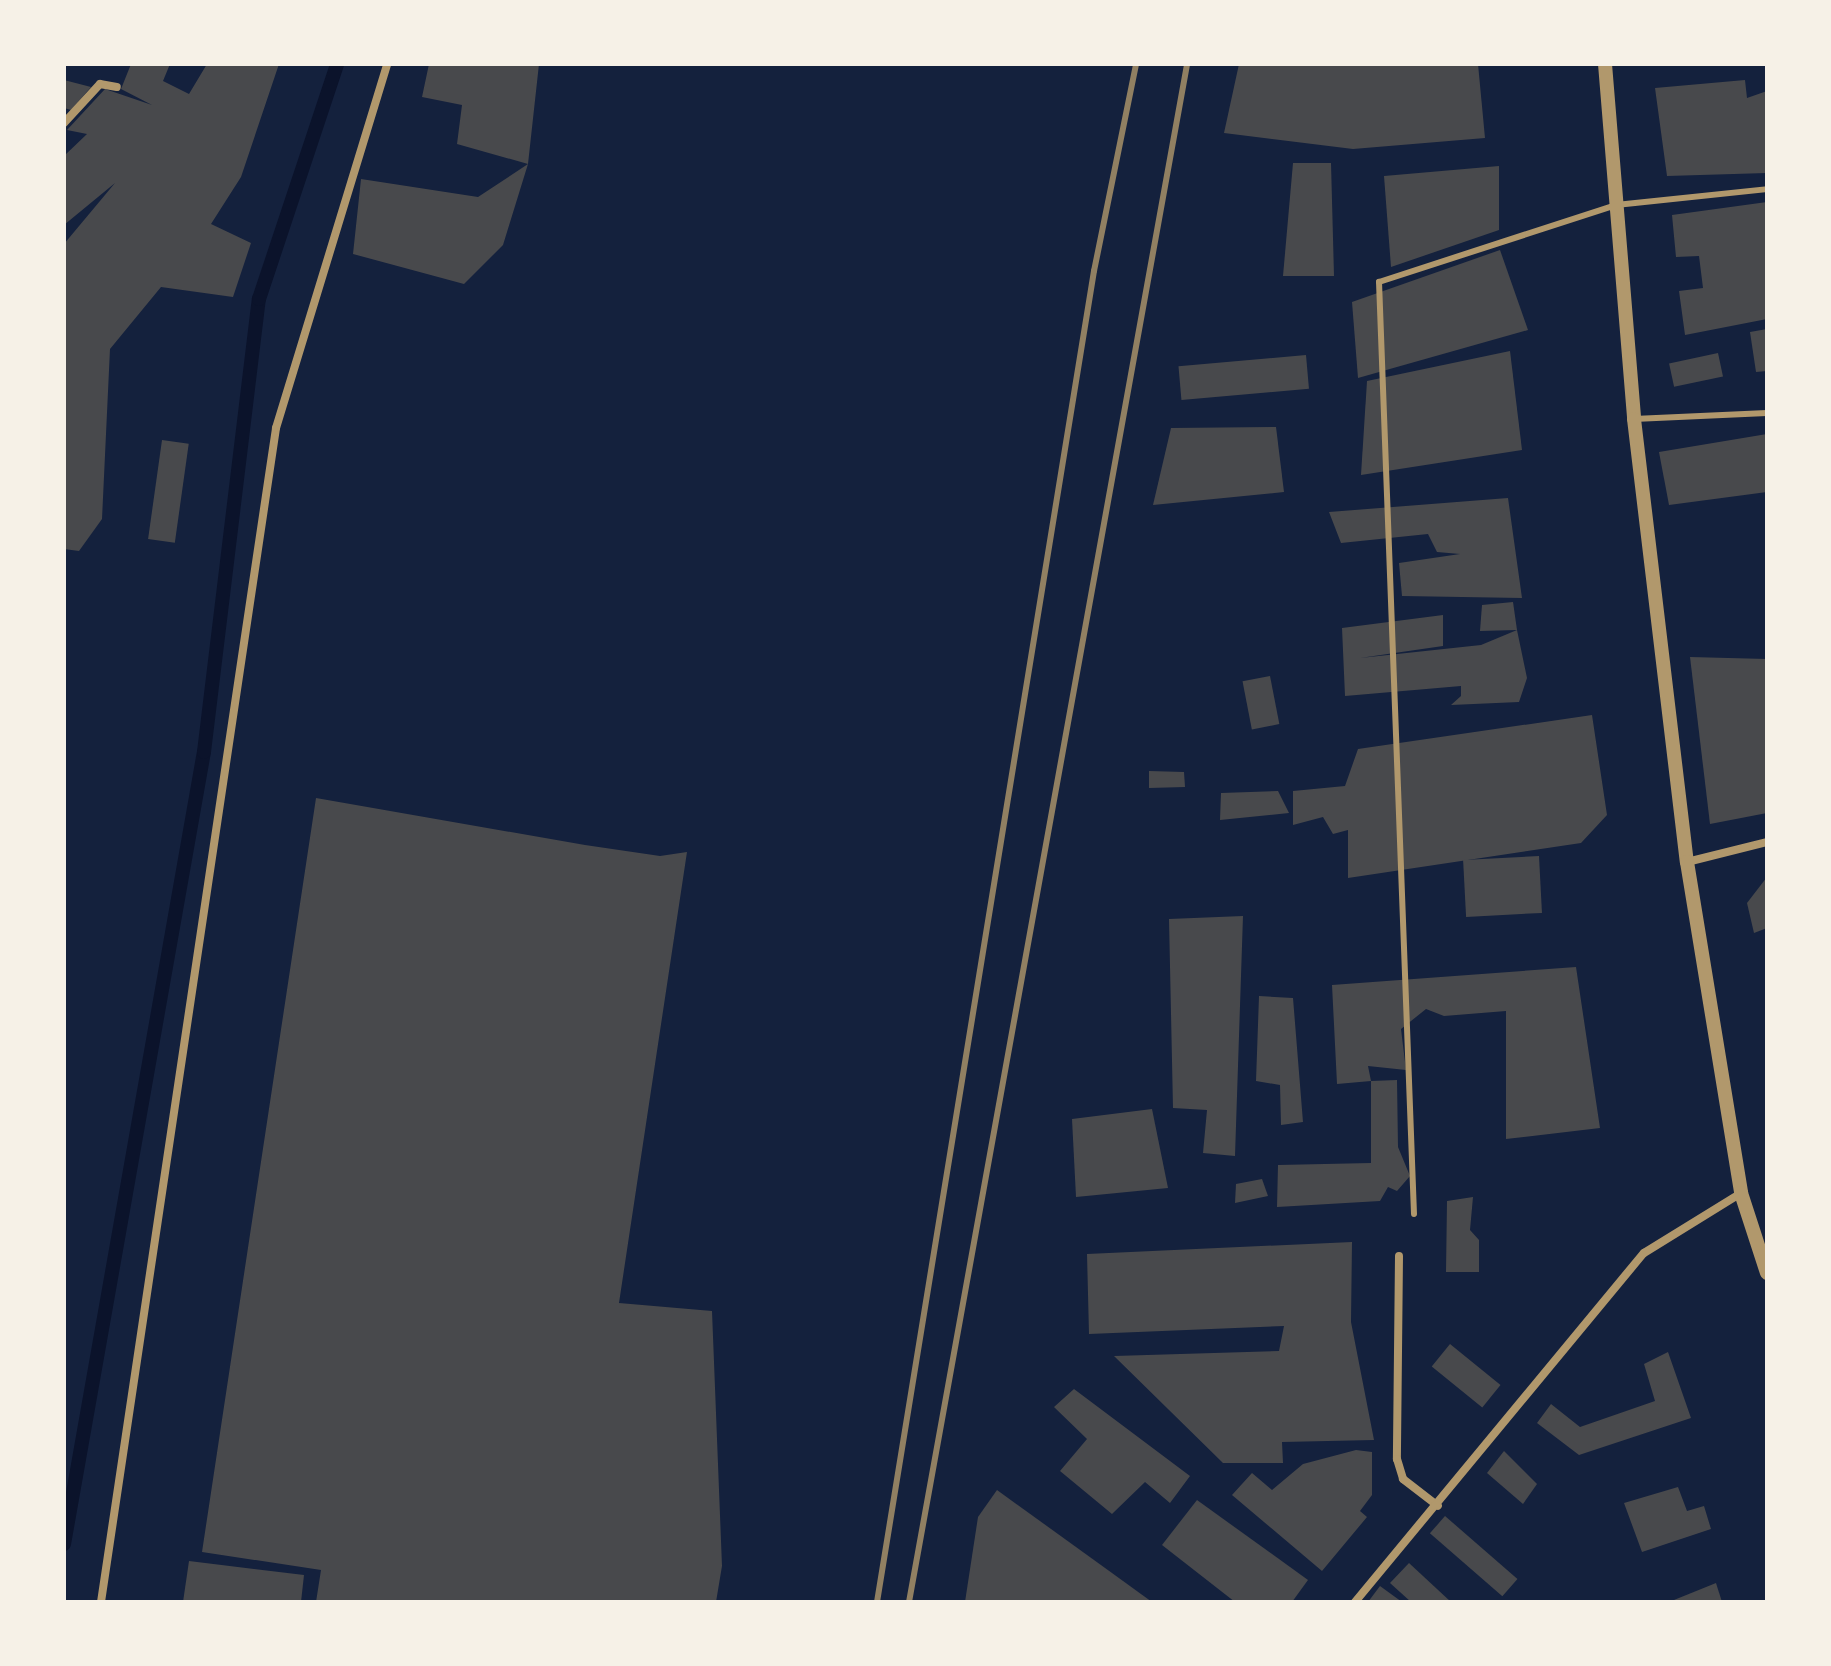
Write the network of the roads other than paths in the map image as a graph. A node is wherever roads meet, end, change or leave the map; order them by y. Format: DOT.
graph roads {
  1 [pos="387,64"];
  2 [pos="1605,64"];
  3 [pos="117,87"];
  4 [pos="64,123"];
  5 [pos="1767,189"];
  6 [pos="1616,205"];
  7 [pos="1767,413"];
  8 [pos="1634,419"];
  9 [pos="1767,842"];
  10 [pos="1687,862"];
  11 [pos="1741,1193"];
  12 [pos="1414,1214"];
  13 [pos="1399,1256"];
  14 [pos="1767,1273"];
  15 [pos="1438,1506"];
  16 [pos="101,1602"];
  17 [pos="1355,1602"];
  1 -- 16 [label="street"];
  2 -- 6 [label="street"];
  3 -- 4 [label="street"];
  5 -- 6 [label="lane"];
  6 -- 8 [label="street"];
  6 -- 12 [label="lane"];
  7 -- 8 [label="lane"];
  8 -- 10 [label="street"];
  9 -- 10 [label="street"];
  10 -- 11 [label="street"];
  11 -- 14 [label="street"];
  11 -- 15 [label="street"];
  13 -- 15 [label="street"];
  15 -- 17 [label="street"];
}
